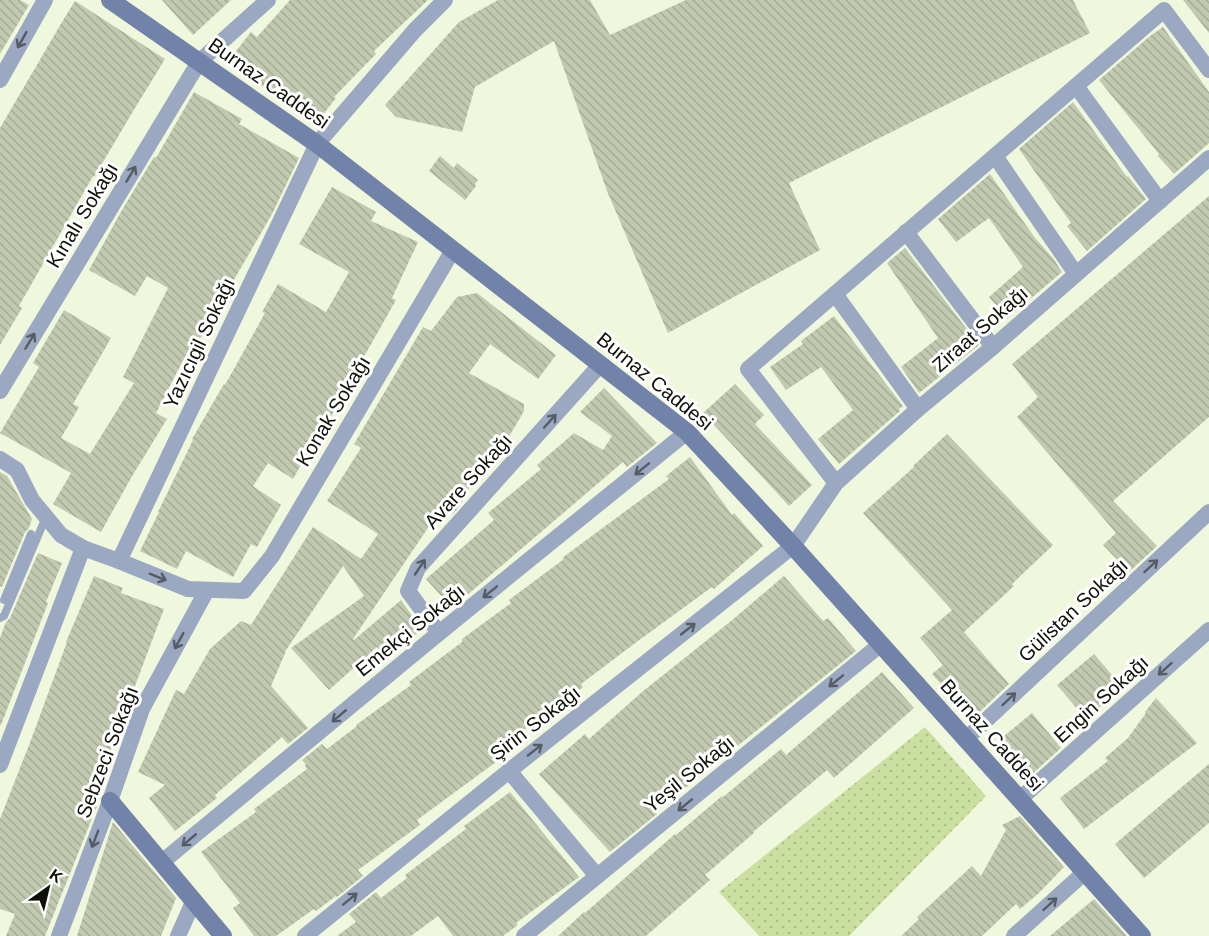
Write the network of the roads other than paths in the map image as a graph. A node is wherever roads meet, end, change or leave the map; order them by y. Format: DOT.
graph roads {
  1 [pos="45,0"];
  2 [pos="110,0"];
  3 [pos="268,0"];
  4 [pos="445,0"];
  5 [pos="199,62"];
  6 [pos="1209,70"];
  7 [pos="0,80"];
  8 [pos="1076,86"];
  9 [pos="318,144"];
  10 [pos="994,156"];
  11 [pos="1209,158"];
  12 [pos="1160,201"];
  13 [pos="906,232"];
  14 [pos="453,250"];
  15 [pos="1076,274"];
  16 [pos="835,294"];
  17 [pos="993,347"];
  18 [pos="600,364"];
  19 [pos="0,391"];
  20 [pos="918,410"];
  21 [pos="687,432"];
  22 [pos="0,459"];
  23 [pos="836,483"];
  24 [pos="1209,512"];
  25 [pos="46,517"];
  26 [pos="30,534"];
  27 [pos="793,546"];
  28 [pos="83,548"];
  29 [pos="119,561"];
  30 [pos="207,590"];
  31 [pos="4,600"];
  32 [pos="0,618"];
  33 [pos="1209,630"];
  34 [pos="440,633"];
  35 [pos="881,644"];
  36 [pos="966,739"];
  37 [pos="0,765"];
  38 [pos="509,771"];
  39 [pos="1020,799"];
  40 [pos="110,801"];
  41 [pos="162,862"];
  42 [pos="1085,872"];
  43 [pos="597,876"];
  44 [pos="194,900"];
  45 [pos="59,936"];
  46 [pos="178,936"];
  47 [pos="224,936"];
  48 [pos="305,936"];
  49 [pos="524,936"];
  50 [pos="1014,936"];
  51 [pos="1142,936"];
  1 -- 7 [label="street, one-way"];
  2 -- 5 [label="main road, Burnaz Caddesi"];
  3 -- 5 [label="street, Kınalı Sokağı"];
  4 -- 9 [label="street, Yazıcıgil Sokağı"];
  5 -- 9 [label="main road, Burnaz Caddesi"];
  19 -- 5 [label="street, Kınalı Sokağı, one-way"];
  6 -- 8 [label="street"];
  8 -- 10 [label="street"];
  8 -- 12 [label="street"];
  9 -- 14 [label="main road, Burnaz Caddesi"];
  9 -- 29 [label="street, Yazıcıgil Sokağı"];
  10 -- 13 [label="street"];
  10 -- 15 [label="street"];
  11 -- 12 [label="street, Ziraat Sokağı"];
  12 -- 15 [label="street, Ziraat Sokağı"];
  13 -- 16 [label="street"];
  13 -- 17 [label="street"];
  14 -- 18 [label="main road, Burnaz Caddesi"];
  14 -- 30 [label="street, Konak Sokağı"];
  15 -- 17 [label="street, Ziraat Sokağı"];
  16 -- 20 [label="street"];
  16 -- 23 [label="street"];
  17 -- 20 [label="street, Ziraat Sokağı"];
  18 -- 21 [label="main road, Burnaz Caddesi"];
  34 -- 18 [label="street, Avare Sokağı, one-way"];
  20 -- 23 [label="street, Ziraat Sokağı"];
  21 -- 27 [label="main road, Burnaz Caddesi"];
  21 -- 34 [label="street, Emekçi Sokağı, one-way"];
  22 -- 25 [label="street"];
  23 -- 27 [label="street, Ziraat Sokağı"];
  36 -- 24 [label="street, Gülistan Sokağı, one-way"];
  25 -- 28 [label="street"];
  25 -- 32 [label="lane"];
  26 -- 31 [label="lane"];
  27 -- 35 [label="main road, Burnaz Caddesi"];
  38 -- 27 [label="street, Şirin Sokağı, one-way"];
  28 -- 29 [label="street"];
  28 -- 37 [label="street"];
  29 -- 30 [label="street, one-way"];
  30 -- 40 [label="street, Sebzeci Sokağı, one-way"];
  33 -- 39 [label="street, Engin Sokağı, one-way"];
  34 -- 41 [label="street, Emekçi Sokağı, one-way"];
  35 -- 36 [label="main road, Burnaz Caddesi"];
  35 -- 43 [label="street, Yeşil Sokağı, one-way"];
  36 -- 39 [label="main road, Burnaz Caddesi"];
  38 -- 43 [label="street"];
  48 -- 38 [label="street, Şirin Sokağı, one-way"];
  39 -- 42 [label="main road, Burnaz Caddesi"];
  40 -- 41 [label="main road"];
  40 -- 45 [label="street, Sebzeci Sokağı, one-way"];
  41 -- 44 [label="main road"];
  50 -- 42 [label="street, one-way"];
  42 -- 51 [label="main road, Burnaz Caddesi"];
  43 -- 49 [label="street, Yeşil Sokağı"];
  44 -- 46 [label="street"];
  44 -- 47 [label="main road"];
}
